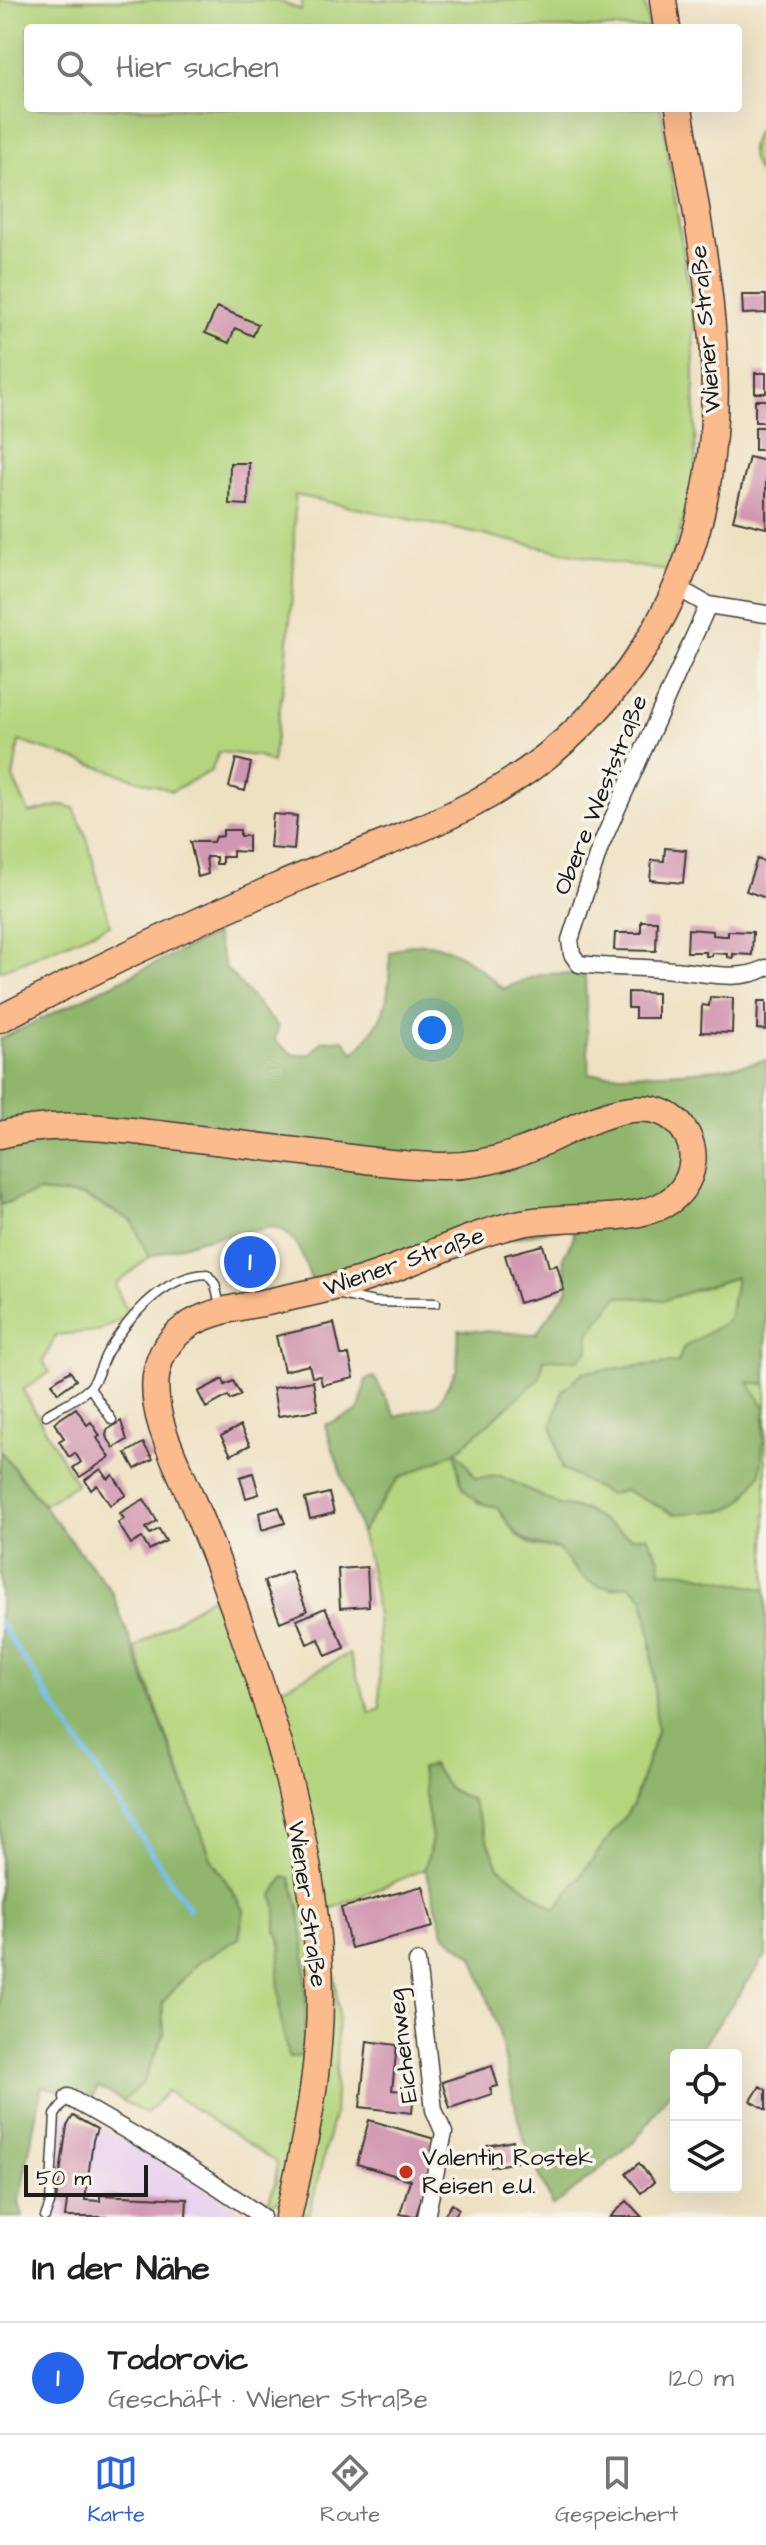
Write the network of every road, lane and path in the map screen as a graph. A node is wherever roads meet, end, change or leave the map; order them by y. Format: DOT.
graph roads {
  1 [pos="663,0"];
  2 [pos="666,24"];
  3 [pos="680,112"];
  4 [pos="678,588"];
  5 [pos="708,605"];
  6 [pos="766,614"];
  7 [pos="766,968"];
  8 [pos="0,1019"];
  9 [pos="0,1135"];
  10 [pos="320,1291"];
  11 [pos="436,1303"];
  12 [pos="222,1311"];
  13 [pos="90,1388"];
  14 [pos="46,1415"];
  15 [pos="112,1420"];
  16 [pos="417,1962"];
  17 [pos="68,2097"];
  18 [pos="45,2217"];
  19 [pos="262,2217"];
  20 [pos="288,2217"];
  21 [pos="426,2217"];
  1 -- 2 [label="main road"];
  3 -- 4 [label="main road, Wiener Straße"];
  4 -- 5 [label="street"];
  4 -- 8 [label="main road, Wiener Straße"];
  5 -- 6 [label="street"];
  5 -- 7 [label="street, Obere Weststraße"];
  9 -- 10 [label="main road, Wiener Straße"];
  10 -- 11 [label="lane"];
  10 -- 12 [label="main road, Wiener Straße"];
  12 -- 13 [label="lane"];
  12 -- 20 [label="main road, Wiener Straße"];
  13 -- 14 [label="lane"];
  13 -- 15 [label="lane"];
  16 -- 21 [label="street, Eichenweg"];
  17 -- 18 [label="lane"];
  17 -- 19 [label="street"];
}
